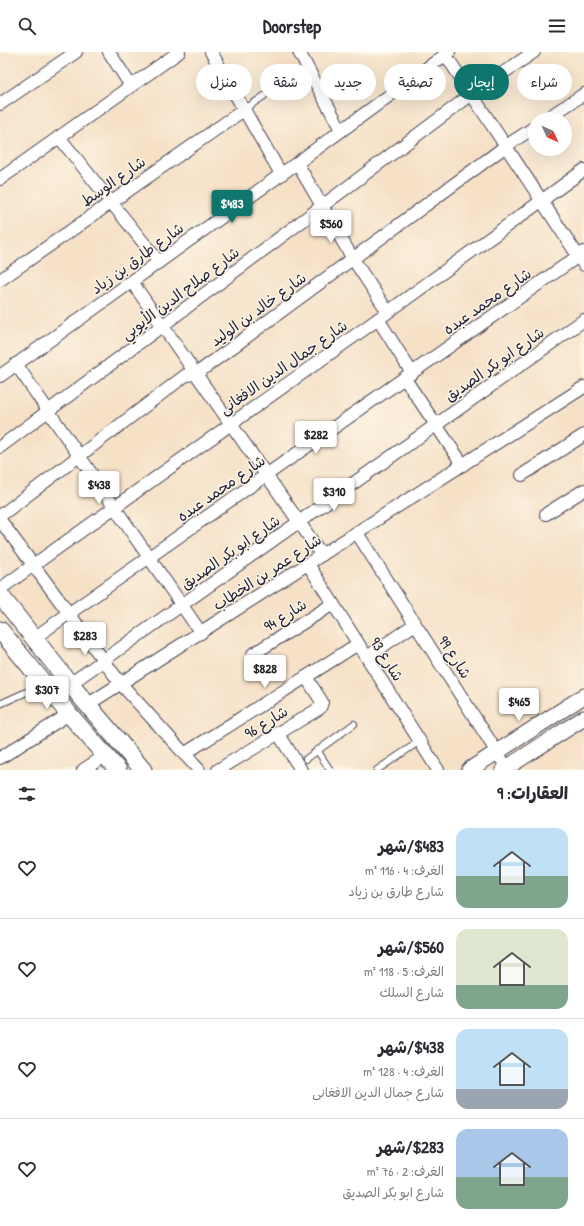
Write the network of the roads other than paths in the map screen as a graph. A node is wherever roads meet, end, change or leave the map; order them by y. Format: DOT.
graph roads {
  1 [pos="76,52"];
  2 [pos="109,52"];
  3 [pos="179,52"];
  4 [pos="212,52"];
  5 [pos="534,52"];
  6 [pos="447,53"];
  7 [pos="304,54"];
  8 [pos="454,64"];
  9 [pos="509,69"];
  10 [pos="131,86"];
  11 [pos="584,94"];
  12 [pos="260,99"];
  13 [pos="464,100"];
  14 [pos="476,100"];
  15 [pos="0,104"];
  16 [pos="244,109"];
  17 [pos="557,112"];
  18 [pos="341,130"];
  19 [pos="528,132"];
  20 [pos="59,137"];
  21 [pos="506,146"];
  22 [pos="297,163"];
  23 [pos="584,170"];
  24 [pos="281,174"];
  25 [pos="0,179"];
  26 [pos="542,201"];
  27 [pos="111,203"];
  28 [pos="322,206"];
  29 [pos="582,258"];
  30 [pos="353,259"];
  31 [pos="159,262"];
  32 [pos="0,280"];
  33 [pos="132,282"];
  34 [pos="383,315"];
  35 [pos="584,320"];
  36 [pos="162,326"];
  37 [pos="16,364"];
  38 [pos="196,374"];
  39 [pos="0,376"];
  40 [pos="408,376"];
  41 [pos="584,387"];
  42 [pos="48,411"];
  43 [pos="231,424"];
  44 [pos="436,425"];
  45 [pos="584,435"];
  46 [pos="0,447"];
  47 [pos="79,456"];
  48 [pos="463,465"];
  49 [pos="522,475"];
  50 [pos="266,476"];
  51 [pos="584,490"];
  52 [pos="114,507"];
  53 [pos="546,514"];
  54 [pos="0,516"];
  55 [pos="0,520"];
  56 [pos="299,522"];
  57 [pos="357,533"];
  58 [pos="322,555"];
  59 [pos="149,558"];
  60 [pos="308,564"];
  61 [pos="33,565"];
  62 [pos="0,589"];
  63 [pos="0,595"];
  64 [pos="333,604"];
  65 [pos="182,605"];
  66 [pos="69,614"];
  67 [pos="415,624"];
  68 [pos="0,630"];
  69 [pos="201,633"];
  70 [pos="34,638"];
  71 [pos="358,644"];
  72 [pos="253,654"];
  73 [pos="367,657"];
  74 [pos="104,661"];
  75 [pos="306,677"];
  76 [pos="45,684"];
  77 [pos="70,684"];
  78 [pos="121,684"];
  79 [pos="584,696"];
  80 [pos="0,704"];
  81 [pos="87,705"];
  82 [pos="69,714"];
  83 [pos="584,718"];
  84 [pos="354,724"];
  85 [pos="278,733"];
  86 [pos="420,741"];
  87 [pos="318,750"];
  88 [pos="496,752"];
  89 [pos="184,754"];
  90 [pos="106,755"];
  91 [pos="0,758"];
  92 [pos="304,764"];
  93 [pos="506,769"];
  94 [pos="83,770"];
  95 [pos="118,770"];
  96 [pos="143,770"];
  97 [pos="199,770"];
  98 [pos="218,770"];
  99 [pos="330,770"];
  100 [pos="377,770"];
  101 [pos="438,770"];
  102 [pos="469,770"];
  1 -- 15 [label="street"];
  2 -- 10 [label="street"];
  3 -- 10 [label="street"];
  4 -- 16 [label="street"];
  5 -- 9 [label="street, شارع صلاح الدين الأيوبي"];
  6 -- 8 [label="street"];
  6 -- 18 [label="street, شارع طارق بن زياد"];
  7 -- 18 [label="street"];
  10 -- 20 [label="street"];
  11 -- 17 [label="street"];
  12 -- 16 [label="lane"];
  13 -- 28 [label="street, شارع صلاح الدين الأيوبي"];
  14 -- 21 [label="street"];
  16 -- 24 [label="street"];
  16 -- 27 [label="street, شارع الوسط"];
  18 -- 22 [label="street, شارع طارق بن زياد"];
  19 -- 21 [label="street, شارع خالد بن الوليد"];
  20 -- 25 [label="street"];
  20 -- 27 [label="street"];
  21 -- 26 [label="street"];
  21 -- 30 [label="street, شارع خالد بن الوليد"];
  22 -- 24 [label="street, شارع طارق بن زياد"];
  22 -- 28 [label="street"];
  23 -- 26 [label="street, شارع جمال الدين الافغانى"];
  24 -- 31 [label="street, شارع طارق بن زياد"];
  26 -- 29 [label="street"];
  26 -- 34 [label="street, شارع جمال الدين الافغانى"];
  27 -- 31 [label="street"];
  27 -- 32 [label="street, شارع الوسط"];
  28 -- 30 [label="street"];
  28 -- 36 [label="street, شارع صلاح الدين الأيوبي"];
  29 -- 40 [label="street, شارع محمد عبده"];
  30 -- 34 [label="street"];
  30 -- 38 [label="street, شارع خالد بن الوليد"];
  31 -- 33 [label="street, شارع طارق بن زياد"];
  33 -- 36 [label="street"];
  33 -- 37 [label="street, شارع طارق بن زياد"];
  34 -- 40 [label="street"];
  34 -- 43 [label="street, شارع جمال الدين الافغانى"];
  35 -- 44 [label="street, شارع ابو بكر الصديق"];
  36 -- 38 [label="street"];
  36 -- 42 [label="street, شارع صلاح الدين الأيوبي"];
  37 -- 39 [label="street, شارع طارق بن زياد"];
  37 -- 42 [label="street"];
  38 -- 43 [label="street"];
  38 -- 47 [label="street, شارع خالد بن الوليد"];
  40 -- 44 [label="street"];
  40 -- 50 [label="street, شارع محمد عبده"];
  41 -- 48 [label="street, شارع عمر بن الخطاب"];
  42 -- 46 [label="street, شارع صلاح الدين الأيوبي"];
  42 -- 47 [label="street"];
  43 -- 50 [label="street"];
  43 -- 52 [label="street, شارع جمال الدين الافغانى"];
  44 -- 48 [label="street"];
  44 -- 56 [label="street, شارع ابو بكر الصديق"];
  45 -- 49 [label="street"];
  47 -- 52 [label="street"];
  47 -- 54 [label="street, شارع خالد بن الوليد"];
  48 -- 57 [label="street, شارع عمر بن الخطاب"];
  50 -- 56 [label="street"];
  50 -- 59 [label="street, شارع محمد عبده"];
  51 -- 53 [label="street"];
  52 -- 59 [label="street"];
  52 -- 61 [label="street, شارع جمال الدين الافغانى"];
  55 -- 61 [label="street"];
  56 -- 58 [label="street"];
  56 -- 65 [label="street, شارع ابو بكر الصديق"];
  57 -- 58 [label="street, شارع عمر بن الخطاب"];
  57 -- 67 [label="street, شارع 99"];
  58 -- 60 [label="street, شارع عمر بن الخطاب"];
  59 -- 65 [label="street"];
  59 -- 66 [label="street, شارع محمد عبده"];
  60 -- 64 [label="street, شارع 93"];
  60 -- 69 [label="street, شارع عمر بن الخطاب"];
  61 -- 62 [label="street, شارع جمال الدين الافغانى"];
  61 -- 66 [label="street"];
  63 -- 70 [label="main road"];
  64 -- 71 [label="street, شارع 93"];
  64 -- 72 [label="street, شارع 94"];
  65 -- 69 [label="street"];
  65 -- 74 [label="street, شارع ابو بكر الصديق"];
  66 -- 70 [label="street, شارع محمد عبده"];
  66 -- 74 [label="street"];
  67 -- 73 [label="street"];
  67 -- 88 [label="street, شارع 99"];
  68 -- 76 [label="main road"];
  69 -- 78 [label="street, شارع عمر بن الخطاب"];
  70 -- 77 [label="main road"];
  71 -- 73 [label="street, شارع 93"];
  71 -- 75 [label="street"];
  73 -- 86 [label="street, شارع 93"];
  74 -- 77 [label="street, شارع ابو بكر الصديق"];
  74 -- 78 [label="street"];
  75 -- 85 [label="street, شارع 96"];
  75 -- 89 [label="street"];
  76 -- 80 [label="lane"];
  76 -- 82 [label="main road"];
  77 -- 81 [label="main road"];
  78 -- 81 [label="street, شارع عمر بن الخطاب"];
  78 -- 89 [label="street"];
  79 -- 88 [label="street"];
  81 -- 96 [label="main road"];
  82 -- 90 [label="main road"];
  82 -- 91 [label="street"];
  83 -- 93 [label="street"];
  84 -- 87 [label="lane"];
  85 -- 92 [label="street"];
  85 -- 98 [label="street, شارع 96"];
  86 -- 100 [label="lane"];
  86 -- 101 [label="street, شارع 93"];
  87 -- 92 [label="lane"];
  87 -- 99 [label="lane"];
  88 -- 93 [label="street, شارع 99"];
  88 -- 102 [label="street"];
  89 -- 97 [label="street"];
  90 -- 94 [label="street"];
  90 -- 95 [label="main road"];
}
